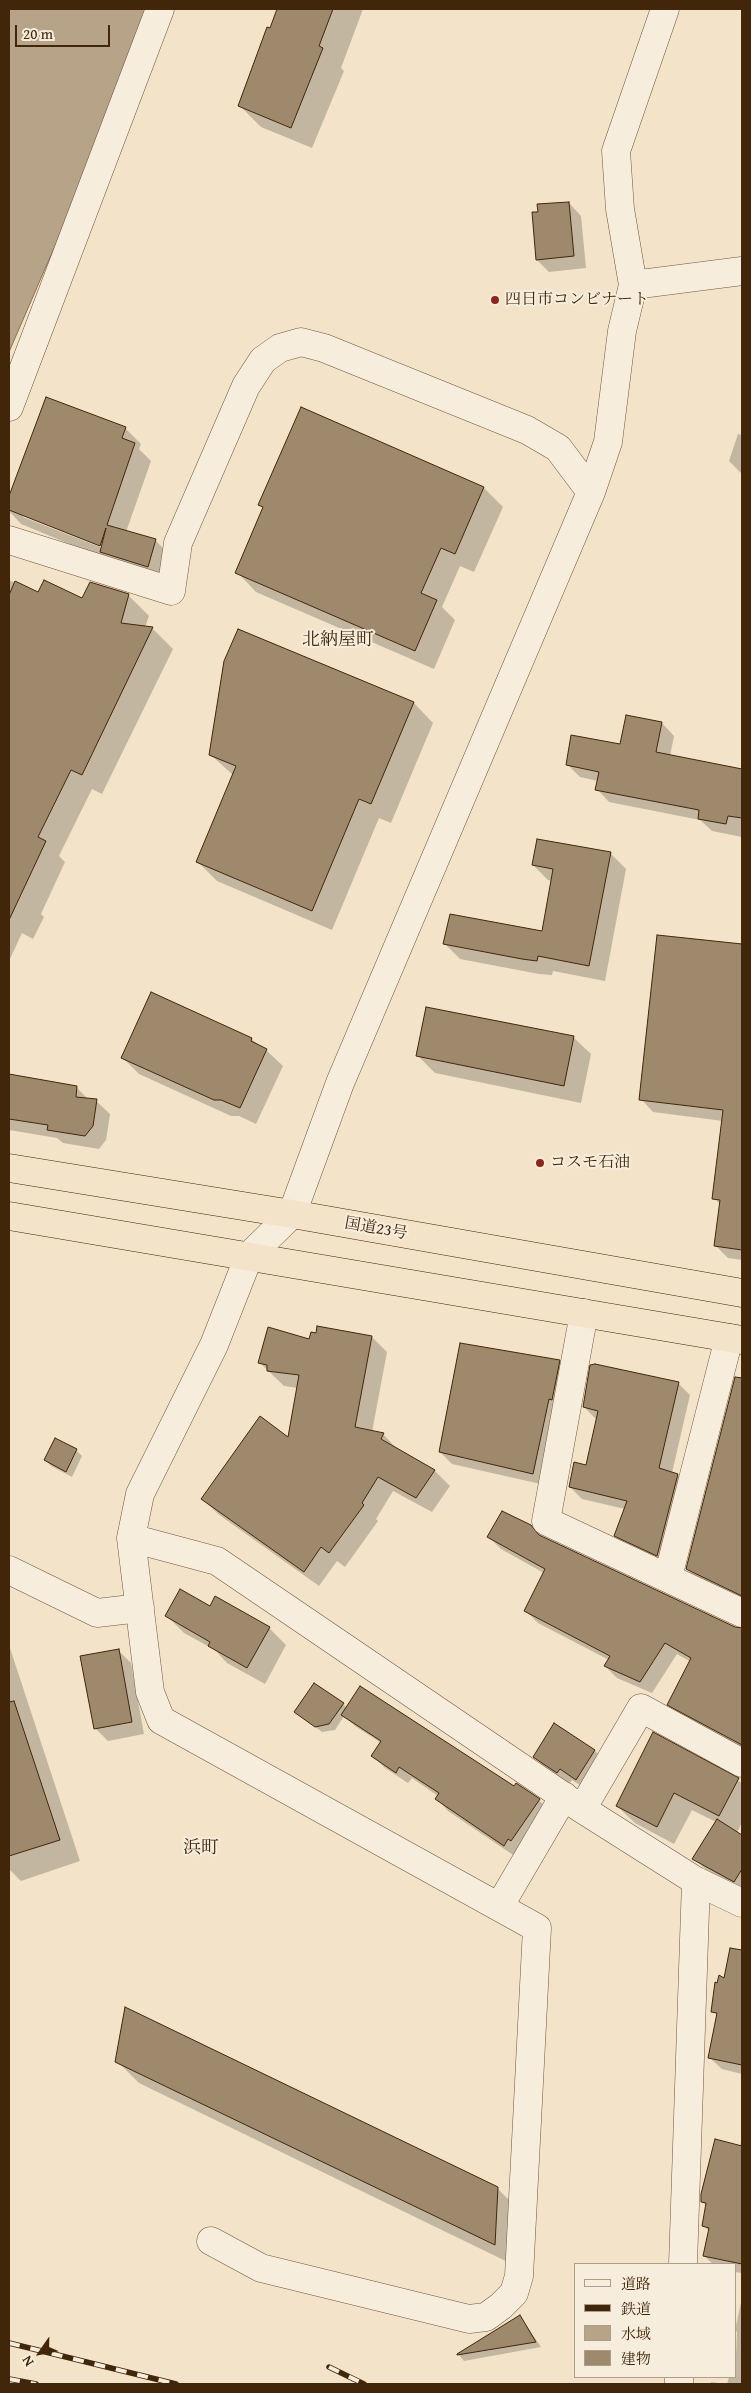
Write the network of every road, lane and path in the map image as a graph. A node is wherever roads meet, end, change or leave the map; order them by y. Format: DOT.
graph roads {
  1 [pos="160,9"];
  2 [pos="665,9"];
  3 [pos="742,272"];
  4 [pos="633,285"];
  5 [pos="9,407"];
  6 [pos="591,492"];
  7 [pos="9,540"];
  8 [pos="9,1168"];
  9 [pos="292,1214"];
  10 [pos="9,1216"];
  11 [pos="249,1256"];
  12 [pos="742,1293"];
  13 [pos="584,1313"];
  14 [pos="736,1339"];
  15 [pos="131,1538"];
  16 [pos="9,1570"];
  17 [pos="668,1577"];
  18 [pos="140,1608"];
  19 [pos="742,1613"];
  20 [pos="742,1763"];
  21 [pos="573,1802"];
  22 [pos="696,1881"];
  23 [pos="742,1903"];
  24 [pos="499,1907"];
  25 [pos="212,2242"];
  26 [pos="683,2263"];
  1 -- 5 [label="street"];
  2 -- 4 [label="street"];
  3 -- 4 [label="street"];
  4 -- 6 [label="street"];
  6 -- 7 [label="street"];
  6 -- 9 [label="street"];
  8 -- 9 [label="highway, 国道23号"];
  9 -- 11 [label="street"];
  9 -- 12 [label="highway, 国道23号"];
  10 -- 11 [label="highway"];
  11 -- 13 [label="highway"];
  11 -- 15 [label="street"];
  13 -- 14 [label="highway"];
  13 -- 17 [label="street"];
  14 -- 17 [label="street"];
  15 -- 18 [label="street"];
  15 -- 21 [label="street"];
  16 -- 18 [label="street"];
  17 -- 19 [label="street"];
  18 -- 24 [label="street"];
  20 -- 21 [label="street"];
  21 -- 22 [label="street"];
  21 -- 24 [label="street"];
  22 -- 23 [label="street"];
  22 -- 26 [label="street"];
  24 -- 25 [label="street"];
}
